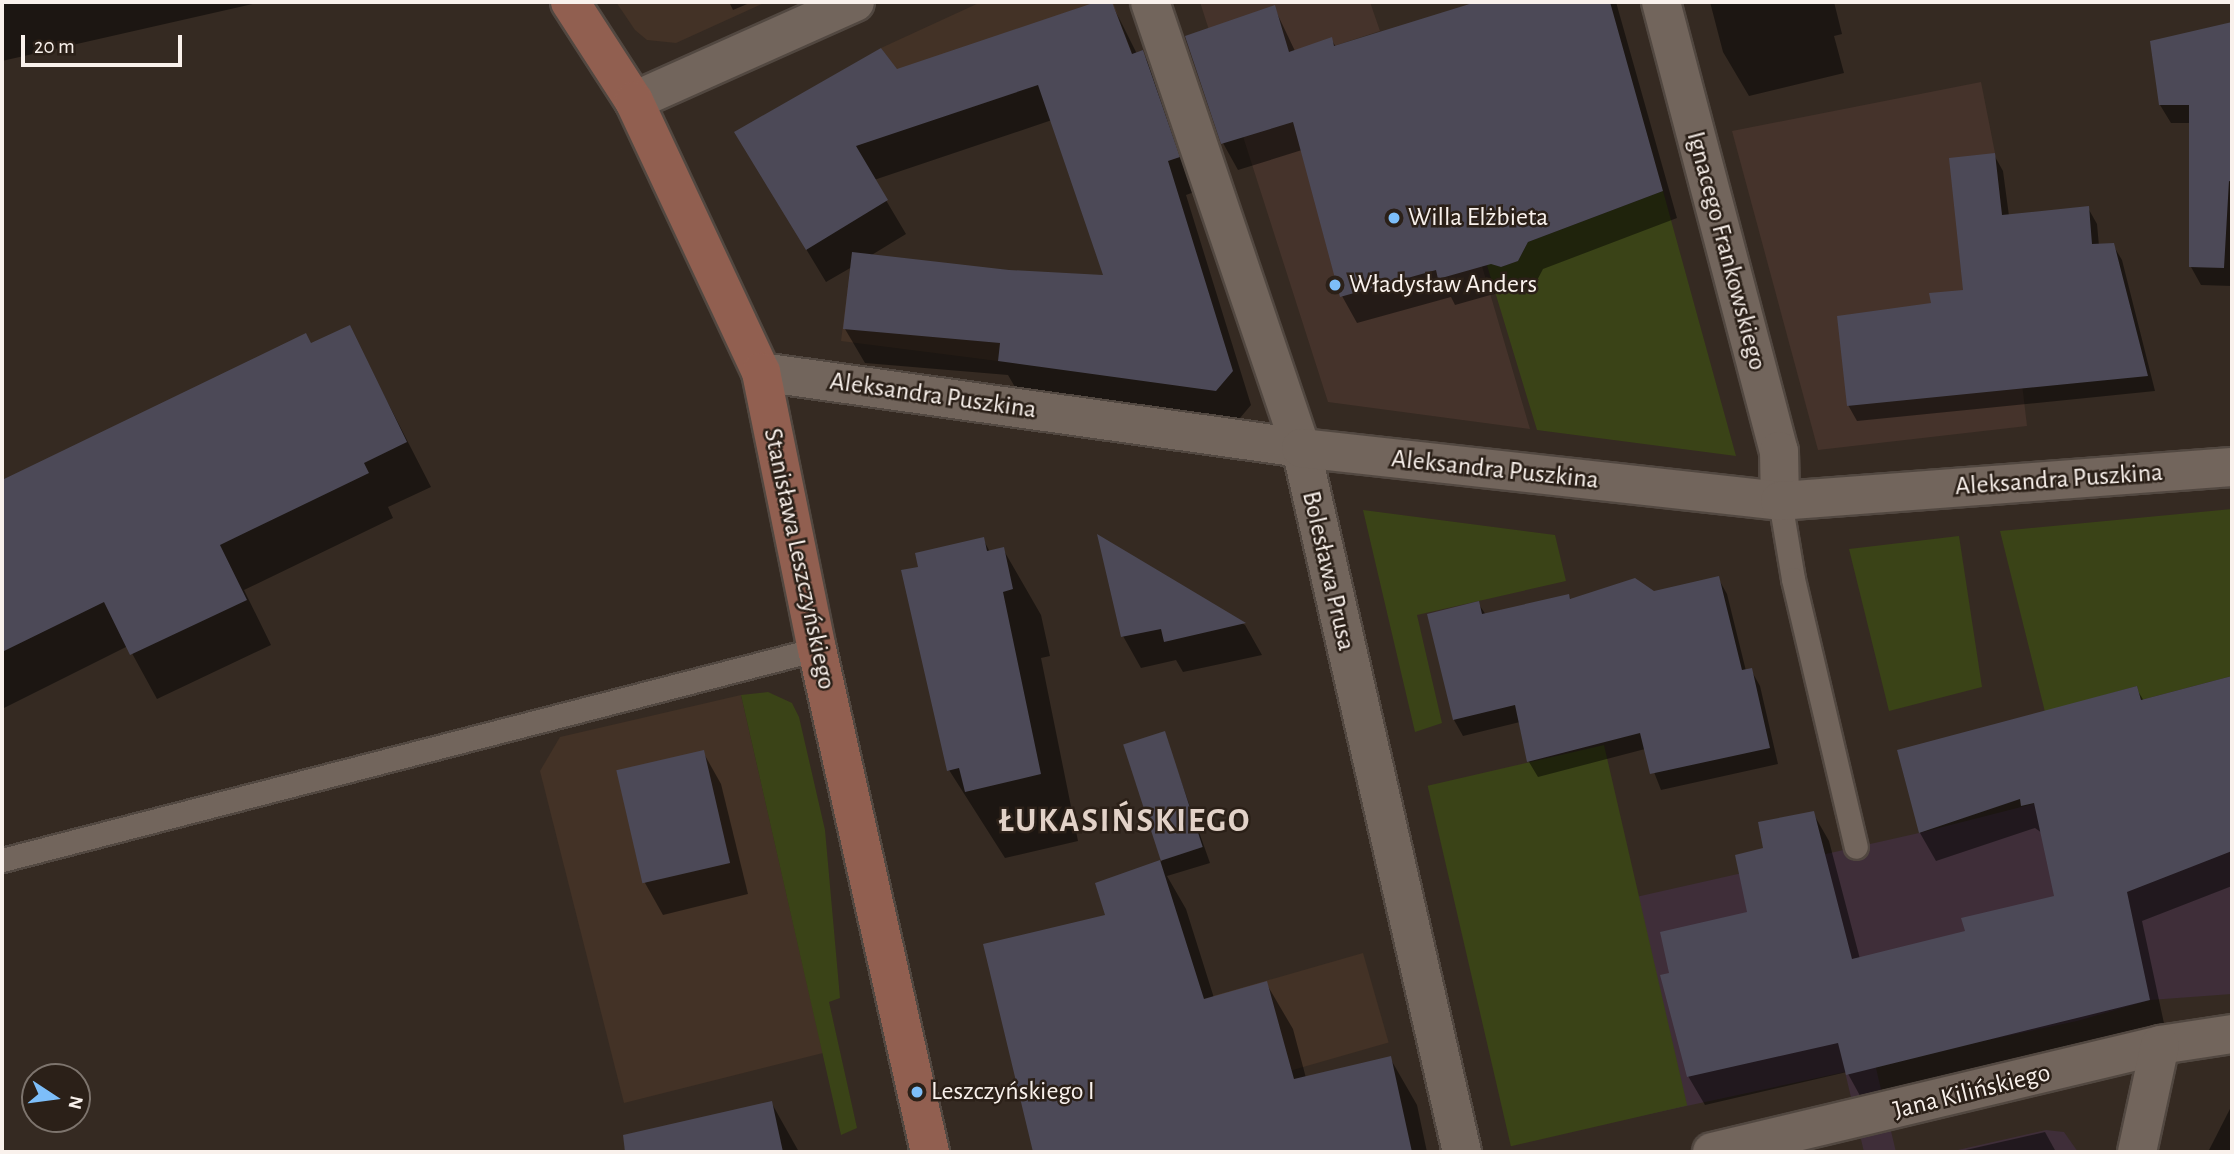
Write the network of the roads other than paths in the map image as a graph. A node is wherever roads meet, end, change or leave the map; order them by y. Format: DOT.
graph roads {
  1 [pos="570,2"];
  2 [pos="855,2"];
  3 [pos="1150,2"];
  4 [pos="1661,2"];
  5 [pos="634,101"];
  6 [pos="761,372"];
  7 [pos="1301,448"];
  8 [pos="2232,467"];
  9 [pos="1780,502"];
  10 [pos="817,649"];
  11 [pos="1856,847"];
  12 [pos="2,860"];
  13 [pos="2232,1034"];
  14 [pos="2160,1045"];
  15 [pos="930,1152"];
  16 [pos="1462,1152"];
  17 [pos="1712,1152"];
  18 [pos="2137,1152"];
  1 -- 5 [label="street, Stanisława Leszczyńskiego"];
  2 -- 5 [label="street"];
  3 -- 7 [label="street, Bolesława Prusa"];
  4 -- 9 [label="street, Ignacego Frankowskiego"];
  5 -- 6 [label="street, Stanisława Leszczyńskiego"];
  6 -- 7 [label="street, Aleksandra Puszkina"];
  6 -- 10 [label="street, Stanisława Leszczyńskiego"];
  7 -- 9 [label="street, Aleksandra Puszkina"];
  7 -- 16 [label="street, Bolesława Prusa"];
  8 -- 9 [label="street, Aleksandra Puszkina"];
  9 -- 11 [label="lane"];
  10 -- 12 [label="lane"];
  10 -- 15 [label="street, Stanisława Leszczyńskiego"];
  13 -- 14 [label="street, Jana Kilińskiego"];
  14 -- 17 [label="street, Jana Kilińskiego"];
  14 -- 18 [label="street"];
}
